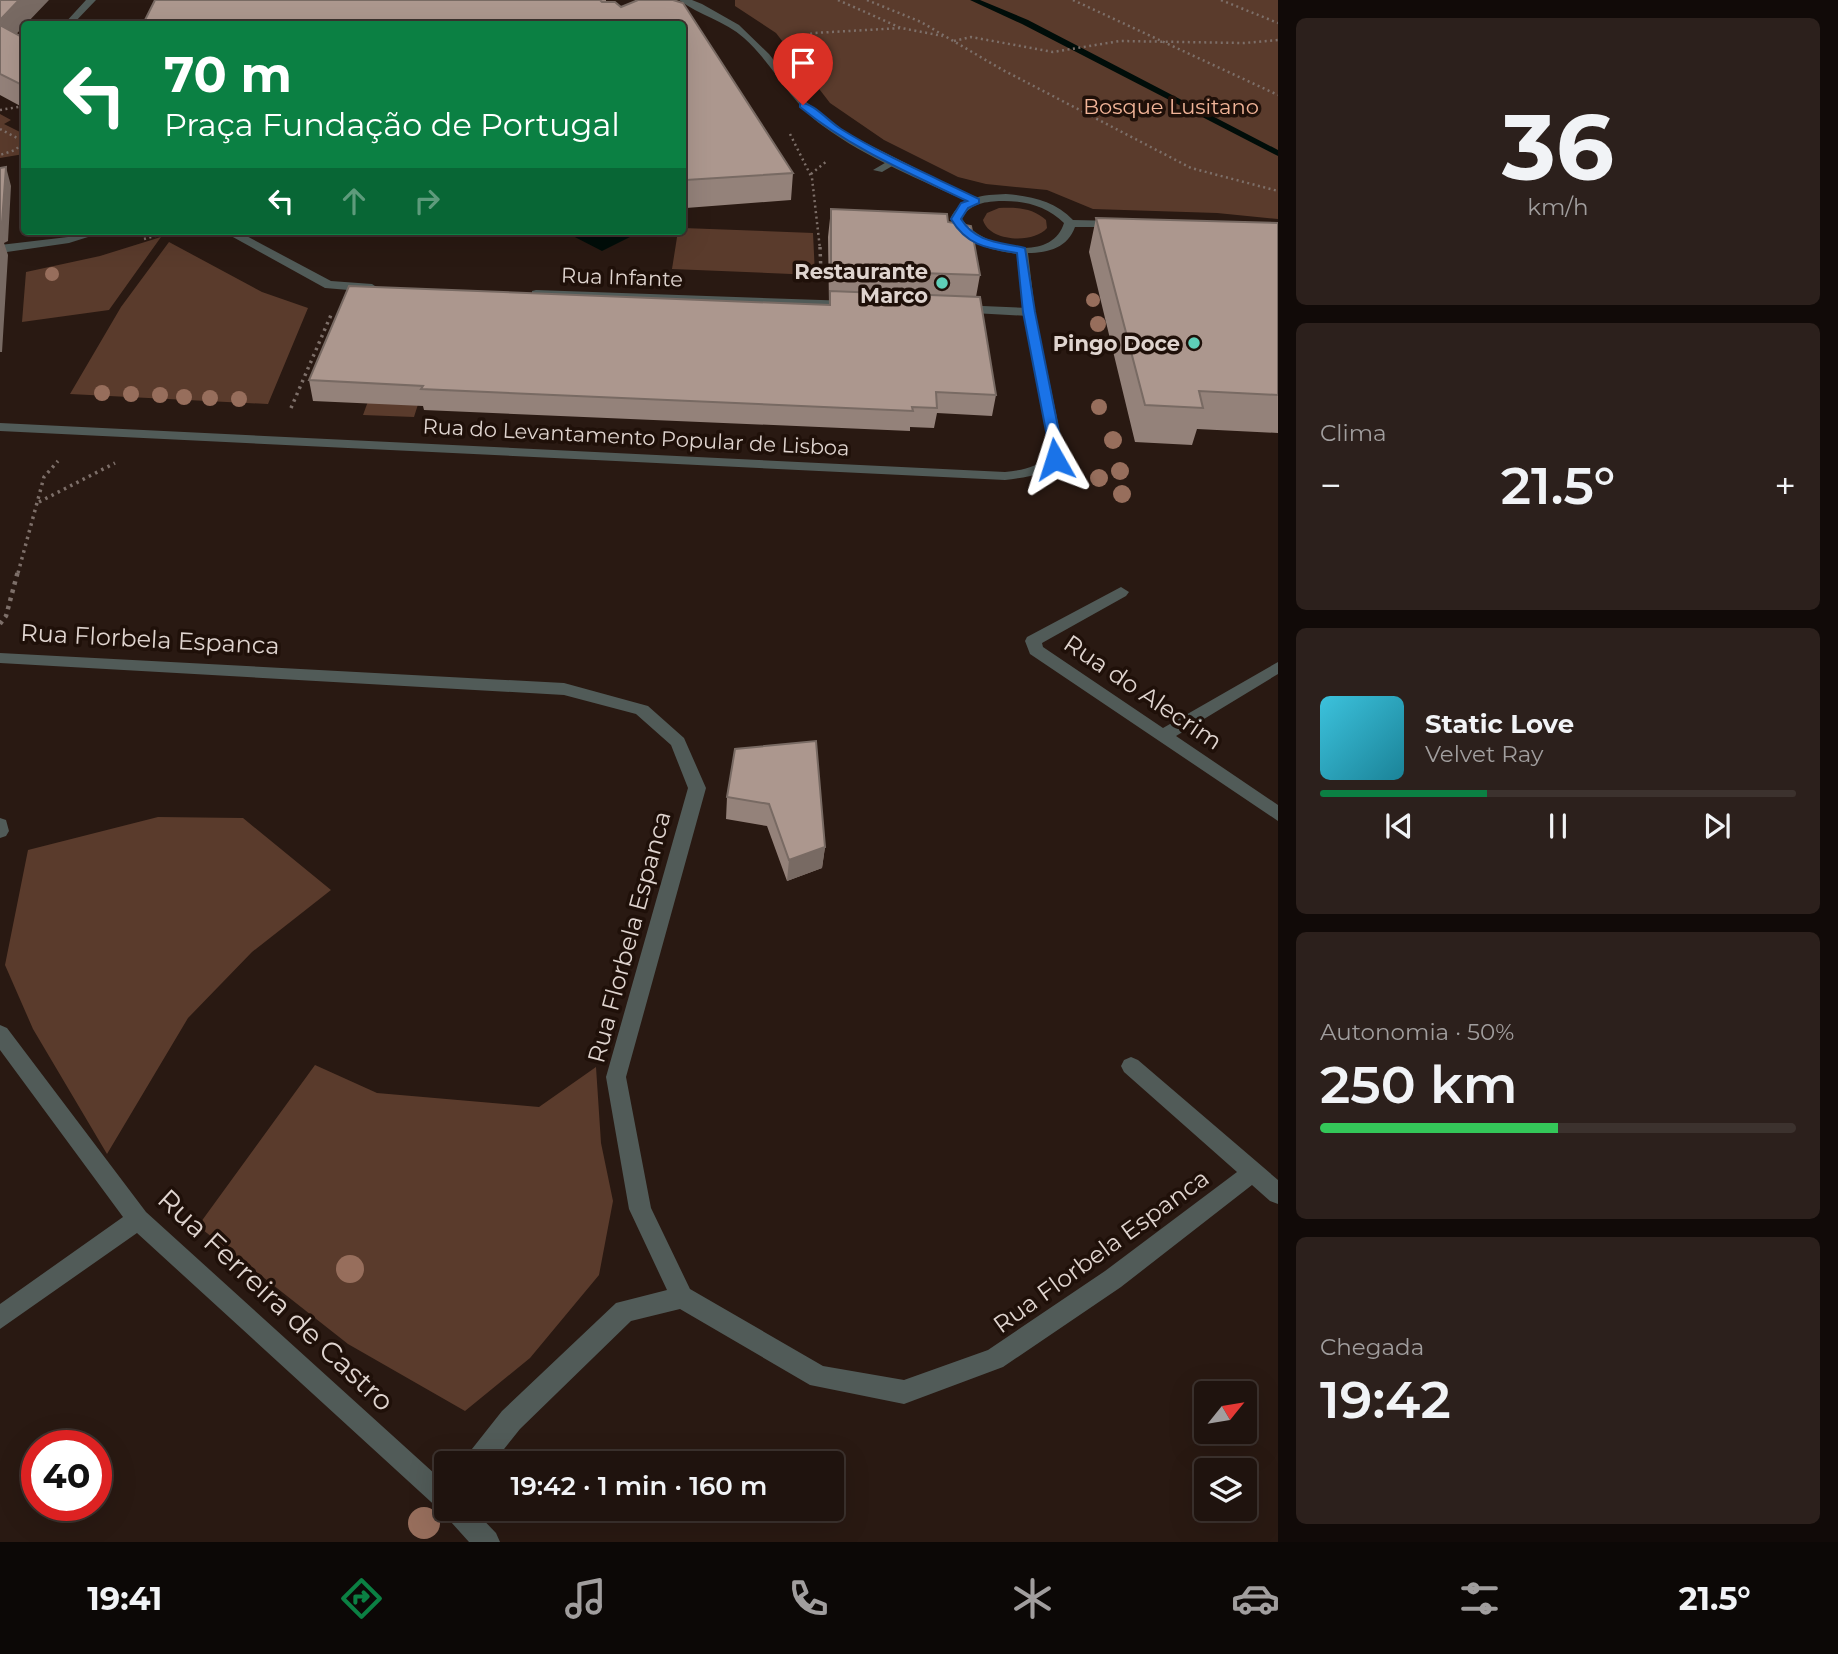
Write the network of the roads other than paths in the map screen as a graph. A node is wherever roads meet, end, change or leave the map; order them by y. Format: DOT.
graph roads {
  1 [pos="91,0"];
  2 [pos="684,0"];
  3 [pos="71,21"];
  4 [pos="894,162"];
  5 [pos="878,170"];
  6 [pos="975,201"];
  7 [pos="1070,223"];
  8 [pos="1139,224"];
  9 [pos="87,235"];
  10 [pos="235,235"];
  11 [pos="0,248"];
  12 [pos="1022,250"];
  13 [pos="391,289"];
  14 [pos="517,293"];
  15 [pos="864,305"];
  16 [pos="947,309"];
  17 [pos="1029,312"];
  18 [pos="0,427"];
  19 [pos="1121,592"];
  20 [pos="0,658"];
  21 [pos="1278,667"];
  22 [pos="1165,736"];
  23 [pos="1278,814"];
  24 [pos="0,1034"];
  25 [pos="1131,1066"];
  26 [pos="1254,1172"];
  27 [pos="1278,1194"];
  28 [pos="138,1219"];
  29 [pos="682,1297"];
  30 [pos="0,1318"];
  31 [pos="487,1451"];
  32 [pos="434,1490"];
  33 [pos="466,1521"];
  34 [pos="487,1542"];
  1 -- 3 [label="street"];
  2 -- 4 [label="street"];
  4 -- 5 [label="street"];
  4 -- 6 [label="street"];
  6 -- 7 [label="street"];
  6 -- 12 [label="street"];
  7 -- 8 [label="street"];
  7 -- 12 [label="street"];
  9 -- 11 [label="street"];
  10 -- 13 [label="street"];
  12 -- 17 [label="street, Rua do Levantamento Popular de Lisboa"];
  14 -- 15 [label="street, Rua Infante"];
  16 -- 17 [label="street"];
  17 -- 18 [label="street, Rua do Levantamento Popular de Lisboa"];
  19 -- 22 [label="street, Rua do Alecrim"];
  20 -- 29 [label="street, Rua Florbela Espanca"];
  21 -- 22 [label="street"];
  22 -- 23 [label="street, Rua do Alecrim"];
  24 -- 28 [label="street, Rua Ferreira de Castro"];
  25 -- 26 [label="street"];
  26 -- 27 [label="street"];
  26 -- 29 [label="street, Rua Florbela Espanca"];
  28 -- 30 [label="street"];
  28 -- 32 [label="street, Rua Ferreira de Castro"];
  29 -- 31 [label="street"];
  33 -- 34 [label="street"];
}
